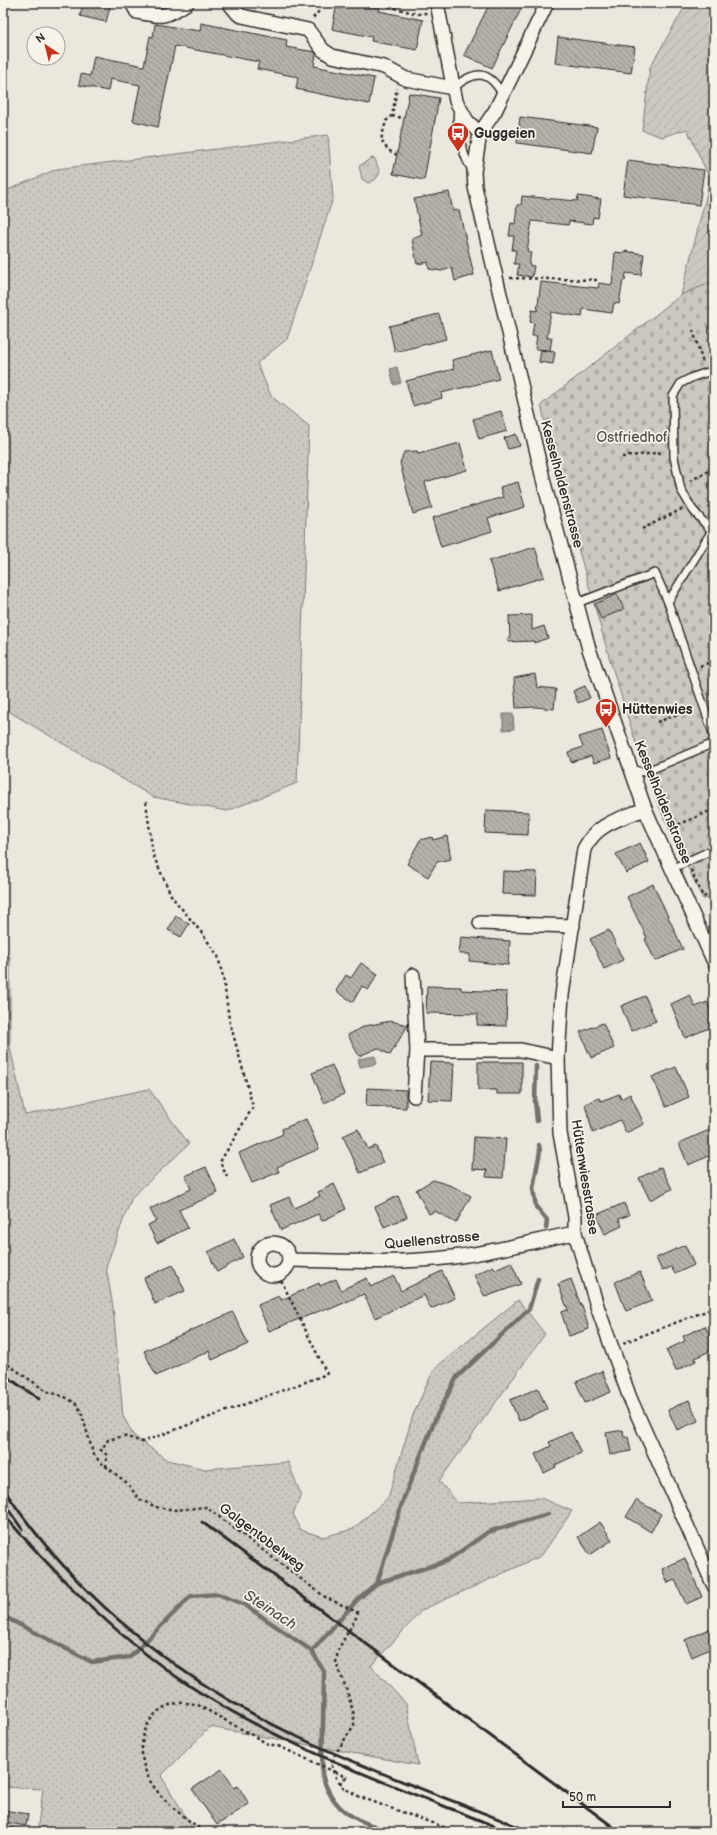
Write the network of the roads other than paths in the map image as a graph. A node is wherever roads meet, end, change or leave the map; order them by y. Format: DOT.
graph roads {
  1 [pos="132,3"];
  2 [pos="187,3"];
  3 [pos="229,3"];
  4 [pos="547,3"];
  5 [pos="438,7"];
  6 [pos="453,88"];
  7 [pos="502,95"];
  8 [pos="459,107"];
  9 [pos="480,133"];
  10 [pos="474,172"];
  11 [pos="714,370"];
  12 [pos="713,533"];
  13 [pos="668,602"];
  14 [pos="577,603"];
  15 [pos="714,736"];
  16 [pos="714,743"];
  17 [pos="630,770"];
  18 [pos="645,809"];
  19 [pos="714,849"];
  20 [pos="680,865"];
  21 [pos="480,923"];
  22 [pos="573,926"];
  23 [pos="714,962"];
  24 [pos="413,975"];
  25 [pos="418,1050"];
  26 [pos="558,1058"];
  27 [pos="414,1096"];
  28 [pos="575,1233"];
  29 [pos="289,1260"];
  30 [pos="714,1586"];
  31 [pos="3,1830"];
  32 [pos="11,1832"];
  1 -- 2 [label="street"];
  3 -- 6 [label="street"];
  4 -- 7 [label="street"];
  5 -- 6 [label="street"];
  6 -- 7 [label="lane"];
  6 -- 8 [label="street"];
  7 -- 9 [label="street"];
  8 -- 9 [label="street"];
  8 -- 10 [label="lane"];
  9 -- 10 [label="street, Kesselhaldenstrasse"];
  10 -- 14 [label="street, Kesselhaldenstrasse"];
  11 -- 12 [label="lane"];
  12 -- 13 [label="lane"];
  13 -- 14 [label="lane"];
  13 -- 15 [label="lane"];
  14 -- 17 [label="street, Kesselhaldenstrasse"];
  16 -- 17 [label="lane"];
  17 -- 18 [label="street, Kesselhaldenstrasse"];
  18 -- 22 [label="street, Hüttenwiesstrasse"];
  18 -- 23 [label="street, Kesselhaldenstrasse"];
  19 -- 20 [label="lane"];
  21 -- 22 [label="street"];
  22 -- 26 [label="street, Hüttenwiesstrasse"];
  24 -- 25 [label="street"];
  25 -- 26 [label="street"];
  25 -- 27 [label="street"];
  26 -- 28 [label="street, Hüttenwiesstrasse"];
  28 -- 29 [label="street, Quellenstrasse"];
  28 -- 30 [label="street, Hüttenwiesstrasse"];
  29 -- 29 [label="street"];
  31 -- 32 [label="lane"];
}
